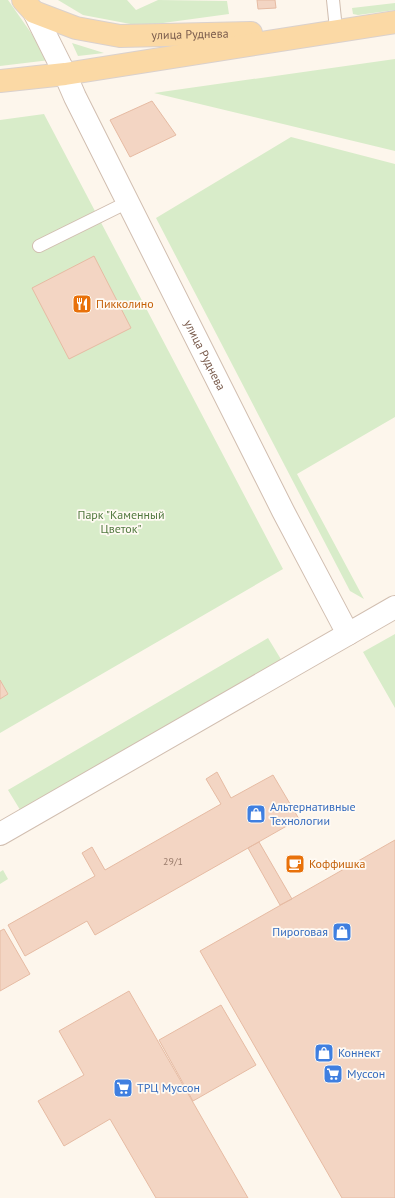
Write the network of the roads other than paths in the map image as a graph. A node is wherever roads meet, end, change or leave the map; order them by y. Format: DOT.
graph roads {
  1 [pos="334,0"];
  2 [pos="29,6"];
  3 [pos="395,22"];
  4 [pos="343,29"];
  5 [pos="246,33"];
  6 [pos="65,74"];
  7 [pos="0,81"];
  8 [pos="128,202"];
  9 [pos="39,246"];
  10 [pos="395,607"];
  11 [pos="348,634"];
  12 [pos="0,834"];
  1 -- 4 [label="lane"];
  2 -- 5 [label="main road, улица Руднева"];
  2 -- 6 [label="street"];
  3 -- 4 [label="main road, улица Руднева"];
  4 -- 5 [label="main road, улица Руднева"];
  4 -- 6 [label="main road, улица Руднева"];
  5 -- 6 [label="main road"];
  6 -- 7 [label="main road, улица Руднева"];
  6 -- 8 [label="street, улица Руднева"];
  8 -- 9 [label="lane"];
  8 -- 11 [label="street, улица Руднева"];
  10 -- 11 [label="street"];
  11 -- 12 [label="street"];
}
